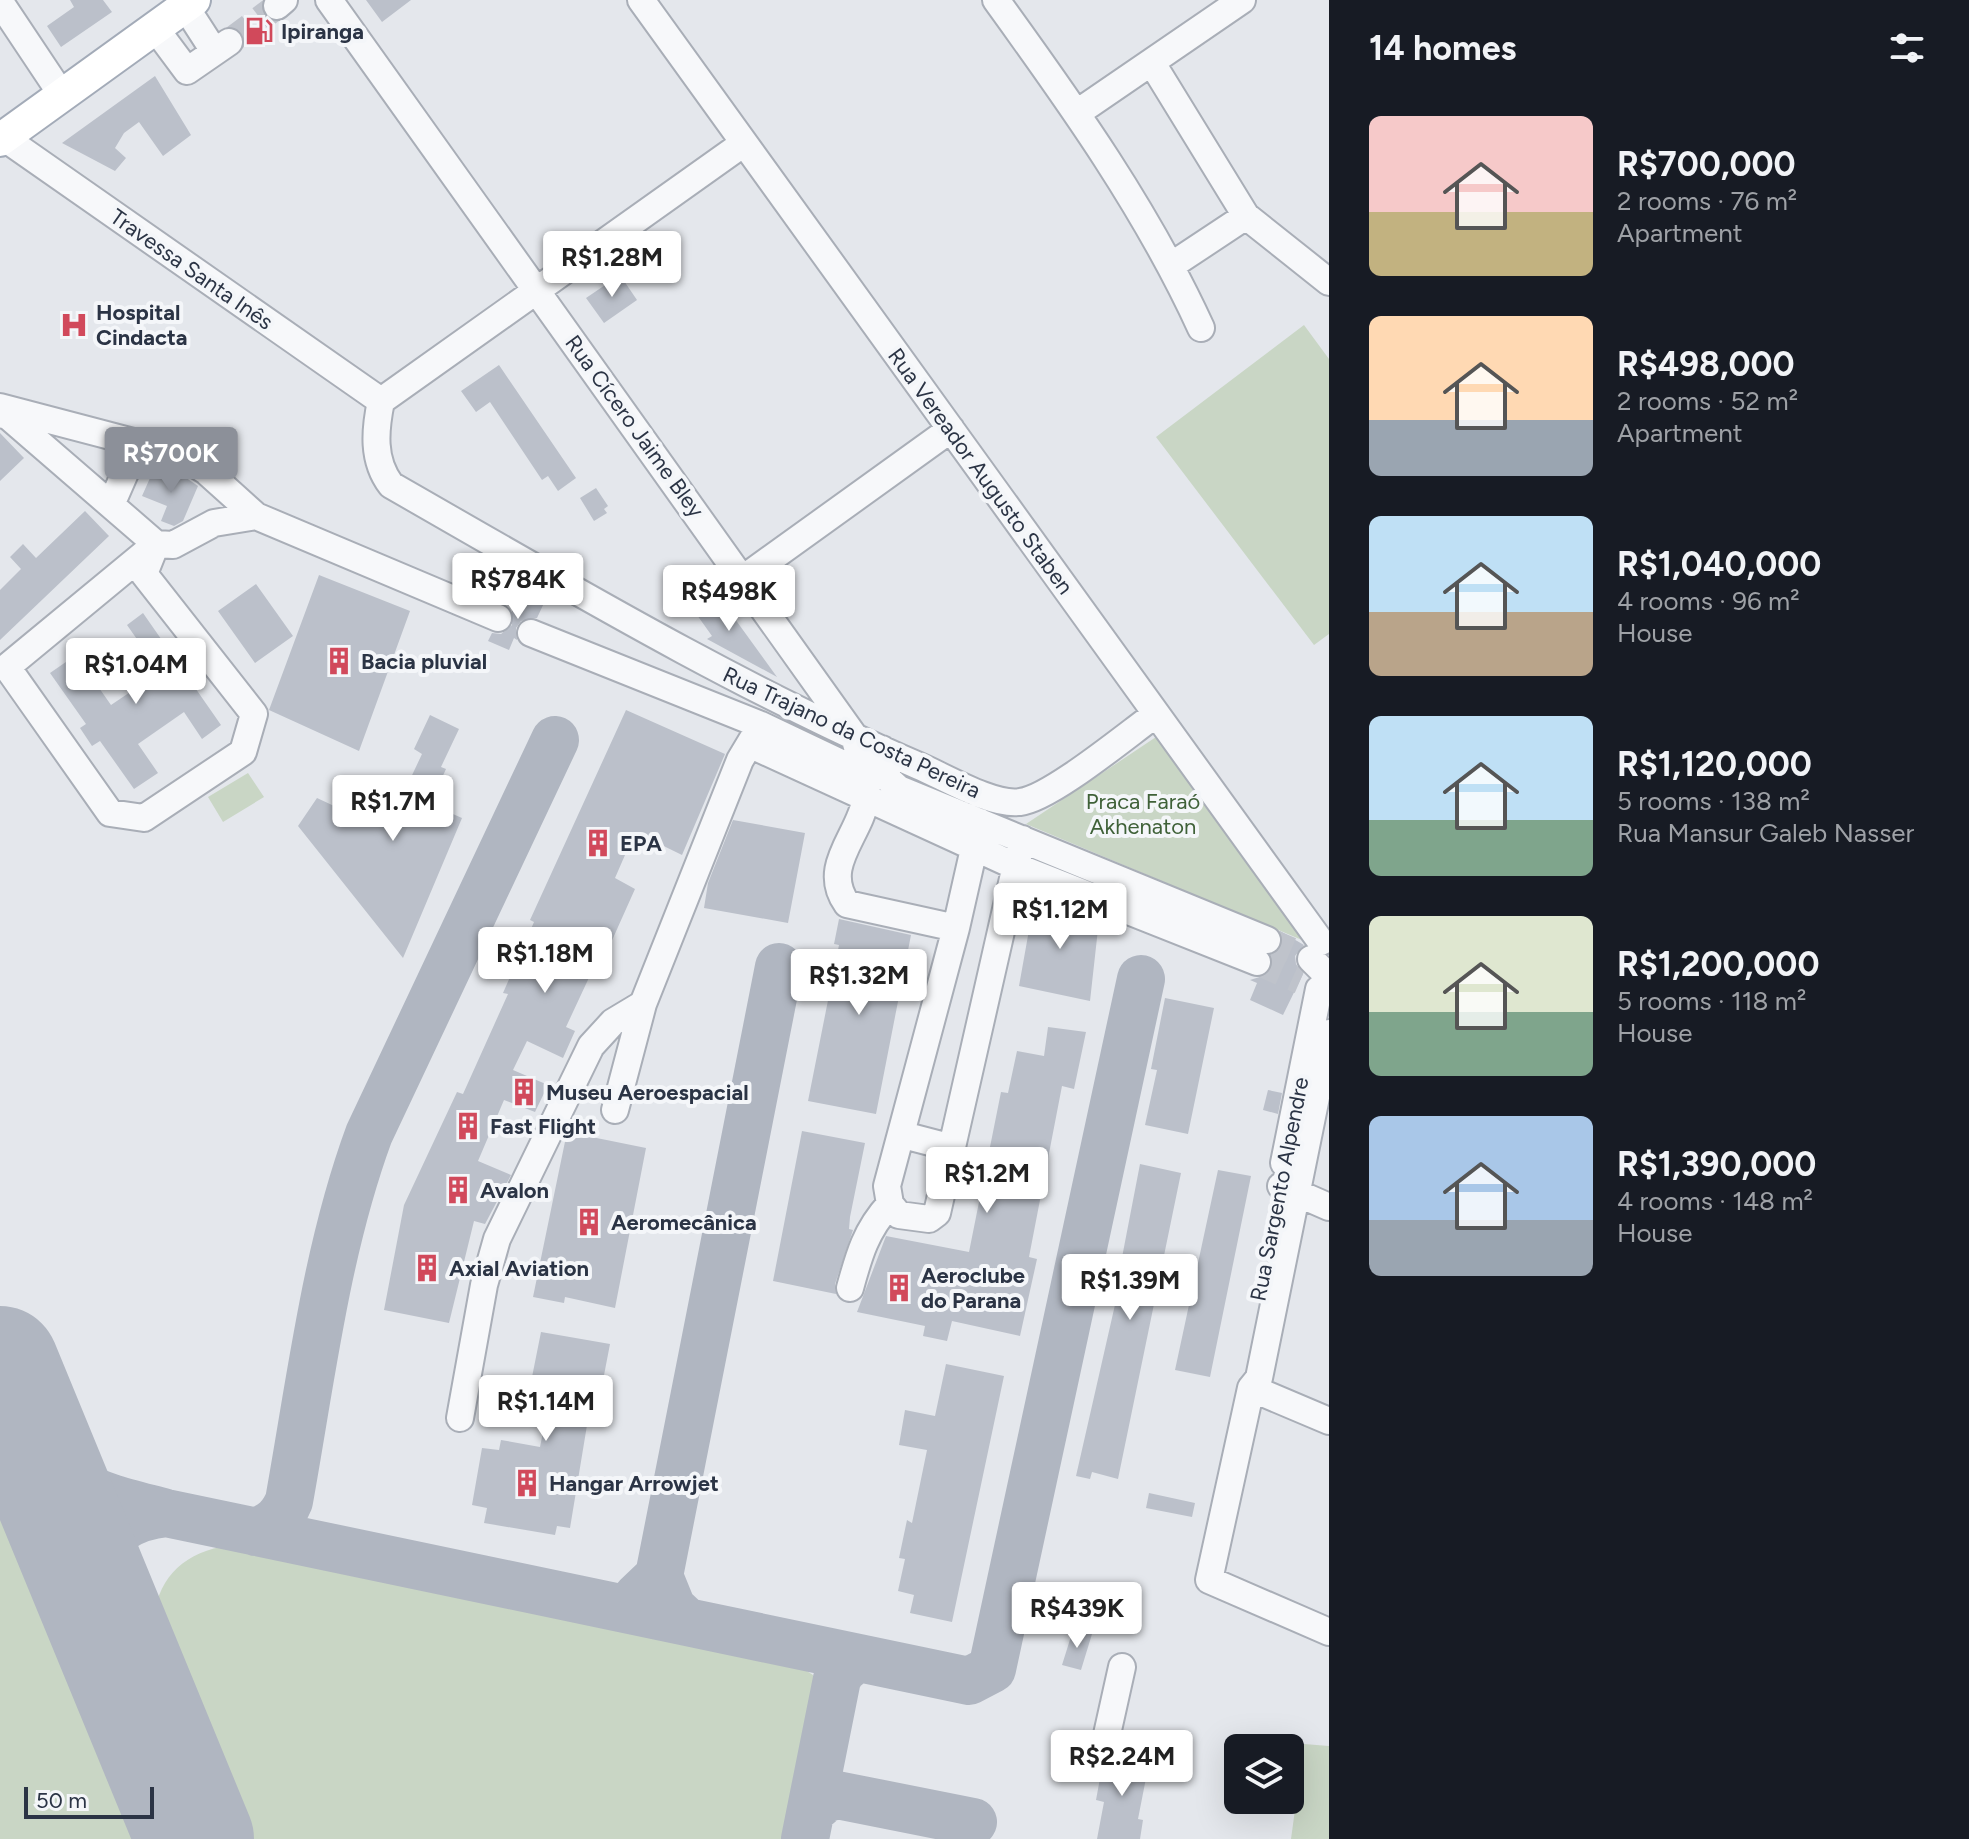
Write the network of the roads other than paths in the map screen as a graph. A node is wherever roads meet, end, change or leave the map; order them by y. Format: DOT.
graph roads {
  1 [pos="329,0"];
  2 [pos="641,0"];
  3 [pos="996,0"];
  4 [pos="0,2"];
  5 [pos="190,3"];
  6 [pos="1233,3"];
  7 [pos="155,28"];
  8 [pos="1152,63"];
  9 [pos="62,95"];
  10 [pos="1077,113"];
  11 [pos="2,138"];
  12 [pos="744,143"];
  13 [pos="1246,216"];
  14 [pos="1172,265"];
  15 [pos="1329,282"];
  16 [pos="537,290"];
  17 [pos="1201,328"];
  18 [pos="381,401"];
  19 [pos="0,407"];
  20 [pos="0,414"];
  21 [pos="951,429"];
  22 [pos="138,443"];
  23 [pos="218,482"];
  24 [pos="111,505"];
  25 [pos="256,516"];
  26 [pos="214,523"];
  27 [pos="156,544"];
  28 [pos="744,578"];
  29 [pos="498,618"];
  30 [pos="531,633"];
  31 [pos="1156,714"];
  32 [pos="756,735"];
  33 [pos="854,736"];
  34 [pos="882,749"];
  35 [pos="864,785"];
  36 [pos="978,834"];
  37 [pos="1022,839"];
  38 [pos="1015,866"];
  39 [pos="956,928"];
  40 [pos="1318,973"];
  41 [pos="643,1004"];
  42 [pos="1329,1033"];
  43 [pos="1309,1083"];
  44 [pos="615,1110"];
  45 [pos="903,1135"];
  46 [pos="949,1147"];
  47 [pos="1288,1190"];
  48 [pos="890,1204"];
  49 [pos="1329,1207"];
  50 [pos="850,1288"];
  51 [pos="1251,1388"];
  52 [pos="460,1418"];
  53 [pos="1329,1421"];
  54 [pos="1112,1613"];
  55 [pos="1059,1615"];
  56 [pos="1329,1632"];
  57 [pos="1122,1667"];
  58 [pos="1102,1757"];
  1 -- 16 [label="street, Rua Cícero Jaime Bley"];
  2 -- 12 [label="street, Rua Vereador Augusto Staben"];
  3 -- 10 [label="street"];
  4 -- 9 [label="street"];
  5 -- 7 [label="main road"];
  5 -- 7 [label="street"];
  6 -- 8 [label="street"];
  7 -- 9 [label="main road"];
  8 -- 10 [label="street"];
  8 -- 13 [label="street"];
  9 -- 11 [label="main road"];
  10 -- 14 [label="street"];
  11 -- 18 [label="street, Travessa Santa Inês"];
  12 -- 16 [label="street"];
  12 -- 21 [label="street, Rua Vereador Augusto Staben"];
  13 -- 14 [label="street"];
  13 -- 15 [label="street"];
  14 -- 17 [label="street"];
  16 -- 18 [label="street"];
  16 -- 28 [label="street, Rua Cícero Jaime Bley"];
  18 -- 33 [label="street, Rua Trajano da Costa Pereira"];
  19 -- 22 [label="street"];
  20 -- 24 [label="street"];
  21 -- 28 [label="street"];
  21 -- 31 [label="street, Rua Vereador Augusto Staben"];
  22 -- 23 [label="street"];
  22 -- 24 [label="street"];
  23 -- 25 [label="street"];
  23 -- 26 [label="street"];
  24 -- 27 [label="street"];
  25 -- 26 [label="street"];
  25 -- 29 [label="street"];
  26 -- 27 [label="street"];
  27 -- 27 [label="street"];
  28 -- 33 [label="street, Rua Cícero Jaime Bley"];
  30 -- 32 [label="street"];
  31 -- 34 [label="street, Rua Trajano da Costa Pereira"];
  31 -- 40 [label="street, Rua Vereador Augusto Staben"];
  32 -- 35 [label="street"];
  32 -- 41 [label="street"];
  33 -- 34 [label="street, Rua Trajano da Costa Pereira"];
  33 -- 35 [label="street"];
  34 -- 36 [label="street"];
  35 -- 36 [label="street"];
  35 -- 39 [label="street"];
  36 -- 37 [label="street"];
  36 -- 38 [label="street"];
  36 -- 39 [label="street"];
  37 -- 38 [label="street"];
  37 -- 38 [label="street"];
  38 -- 46 [label="street"];
  39 -- 45 [label="street"];
  40 -- 43 [label="street, Rua Sargento Alpendre"];
  41 -- 44 [label="street"];
  41 -- 52 [label="street"];
  42 -- 43 [label="street, Rua Sargento Alpendre"];
  43 -- 47 [label="street, Rua Sargento Alpendre"];
  45 -- 46 [label="street"];
  45 -- 48 [label="street"];
  46 -- 48 [label="street"];
  47 -- 49 [label="street"];
  47 -- 51 [label="street, Rua Sargento Alpendre"];
  48 -- 50 [label="street"];
  51 -- 53 [label="street"];
  51 -- 56 [label="street, Rua Sargento Alpendre"];
  54 -- 55 [label="street"];
  57 -- 58 [label="street"];
}
